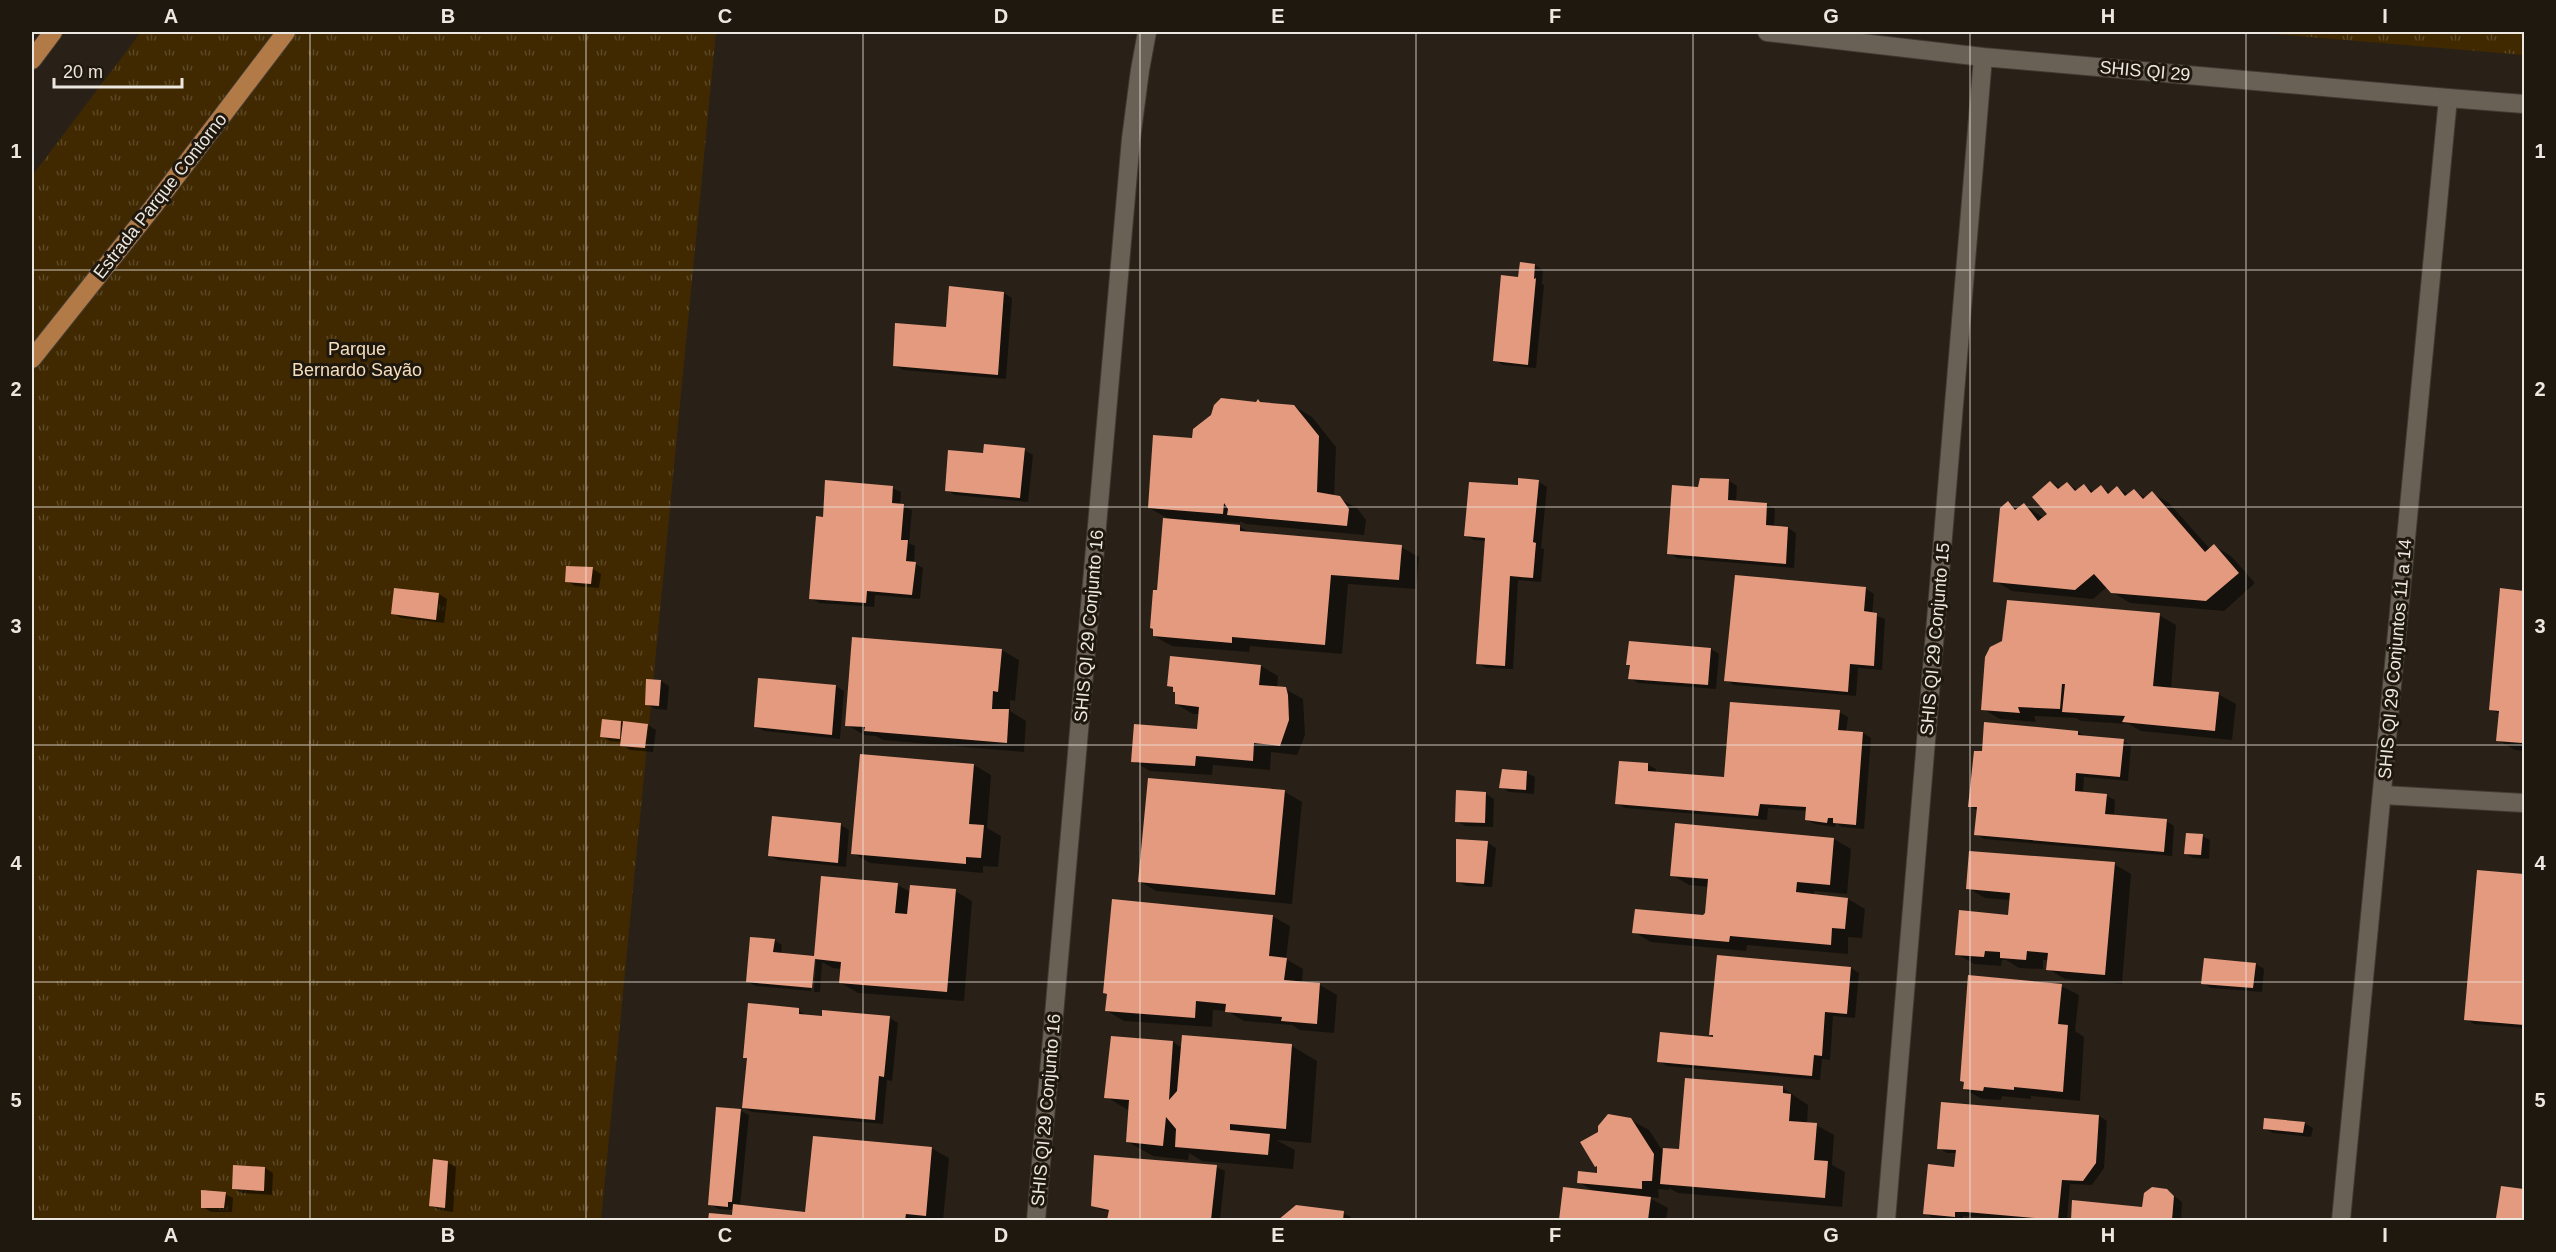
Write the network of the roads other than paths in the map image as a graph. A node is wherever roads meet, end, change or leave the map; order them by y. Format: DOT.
graph roads {
  1 [pos="53,32"];
  2 [pos="286,32"];
  3 [pos="1147,32"];
  4 [pos="1767,32"];
  5 [pos="1983,57"];
  6 [pos="32,60"];
  7 [pos="2448,98"];
  8 [pos="2524,105"];
  9 [pos="32,359"];
  10 [pos="2383,795"];
  11 [pos="2524,803"];
  12 [pos="1036,1221"];
  13 [pos="1886,1221"];
  14 [pos="2341,1221"];
  1 -- 6 [label="main road"];
  2 -- 9 [label="main road, Estrada Parque Contorno"];
  3 -- 12 [label="street, SHIS QI 29 Conjunto 16"];
  4 -- 5 [label="street, SHIS QI 29"];
  5 -- 7 [label="street, SHIS QI 29"];
  5 -- 13 [label="street, SHIS QI 29 Conjunto 15"];
  7 -- 8 [label="street, SHIS QI 29"];
  7 -- 10 [label="street, SHIS QI 29 Conjuntos 11 a 14"];
  10 -- 11 [label="street"];
  10 -- 14 [label="street, SHIS QI 29 Conjuntos 11 a 14"];
}
